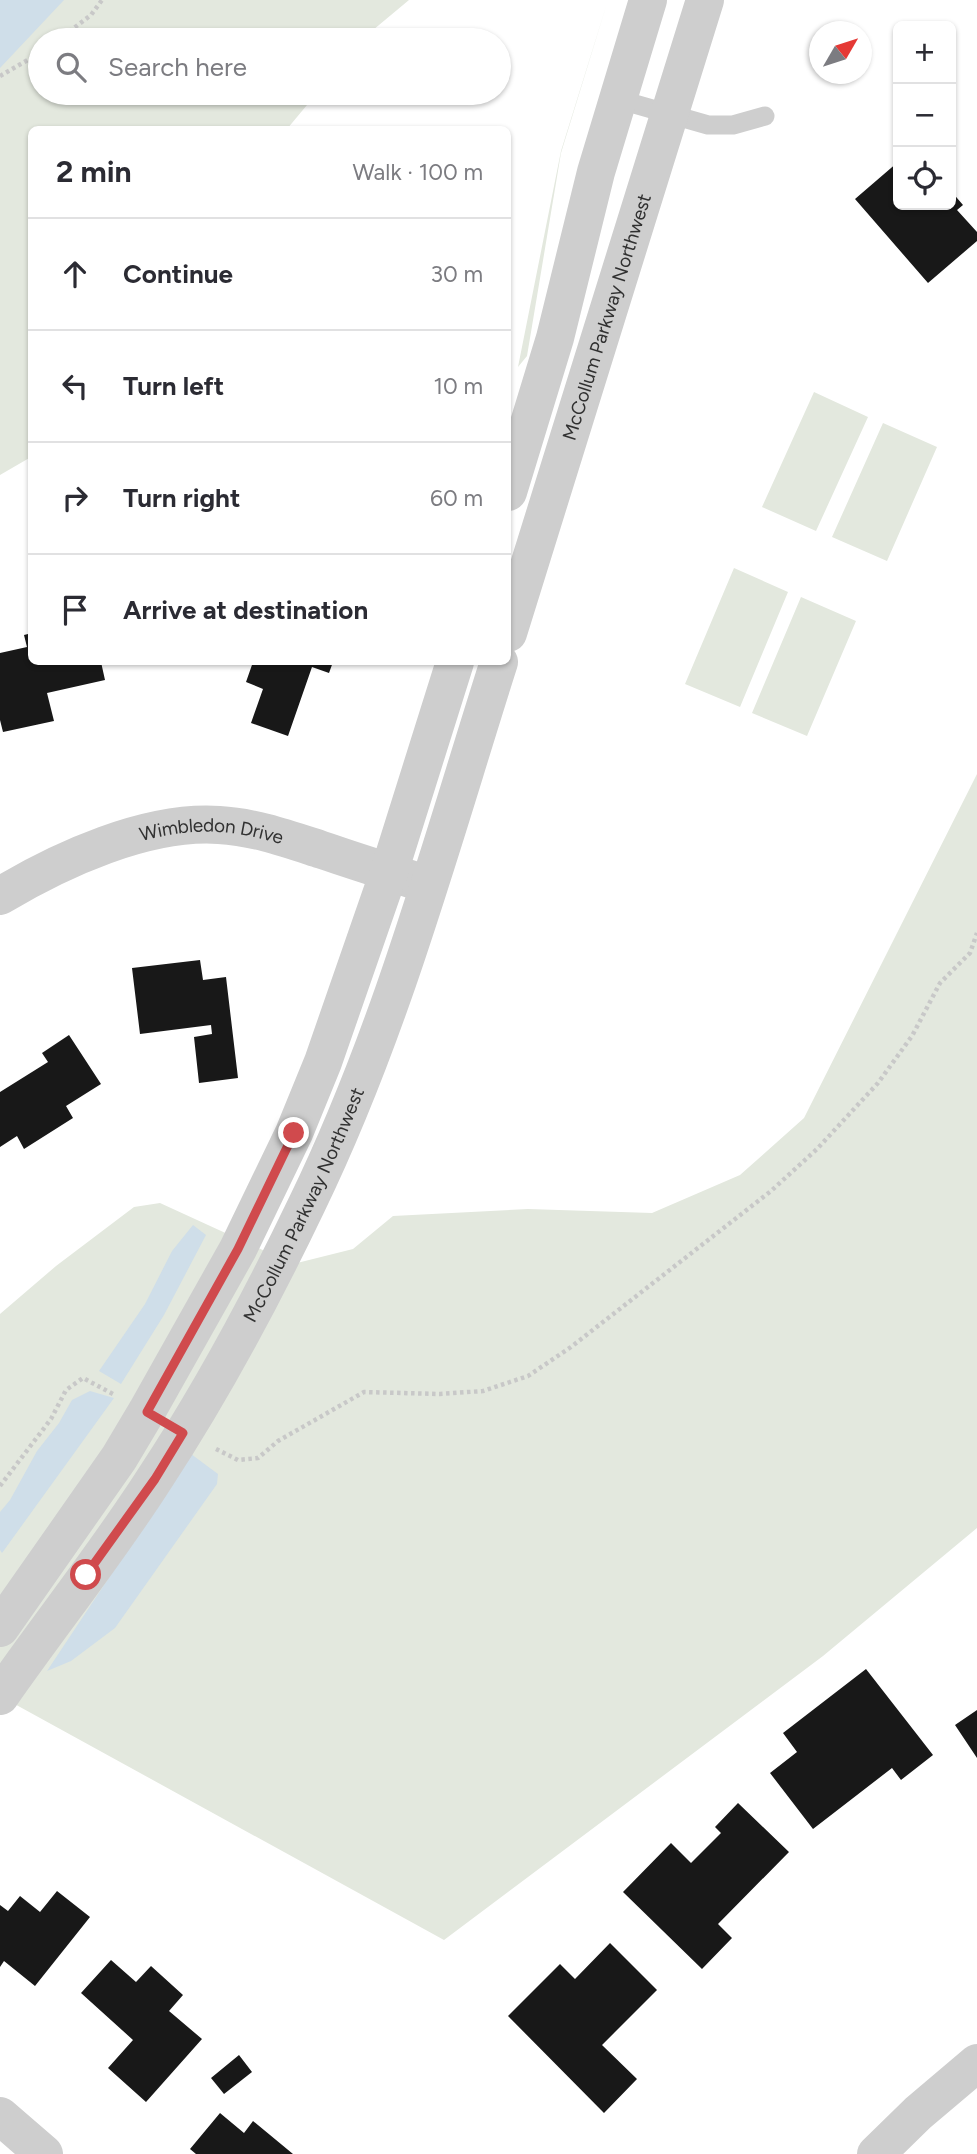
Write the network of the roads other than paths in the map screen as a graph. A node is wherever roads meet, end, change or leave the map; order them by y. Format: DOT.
graph roads {
  1 [pos="648,0"];
  2 [pos="705,0"];
  3 [pos="617,99"];
  4 [pos="671,116"];
  5 [pos="765,116"];
  6 [pos="511,482"];
  7 [pos="511,623"];
  8 [pos="454,665"];
  9 [pos="498,665"];
  10 [pos="389,872"];
  11 [pos="428,885"];
  12 [pos="0,897"];
  13 [pos="0,1628"];
  14 [pos="0,1696"];
  15 [pos="976,2066"];
  16 [pos="0,2116"];
  17 [pos="44,2154"];
  18 [pos="876,2154"];
  1 -- 3 [label="street"];
  2 -- 4 [label="street, McCollum Parkway Northwest"];
  3 -- 4 [label="lane"];
  3 -- 6 [label="street"];
  4 -- 5 [label="lane"];
  4 -- 7 [label="street, McCollum Parkway Northwest"];
  8 -- 10 [label="street, McCollum Parkway Northwest"];
  9 -- 11 [label="street, McCollum Parkway Northwest"];
  10 -- 11 [label="street, Wimbledon Drive"];
  10 -- 12 [label="street, Wimbledon Drive"];
  10 -- 13 [label="street, McCollum Parkway Northwest"];
  11 -- 14 [label="street, McCollum Parkway Northwest"];
  15 -- 18 [label="street"];
  16 -- 17 [label="street"];
}
